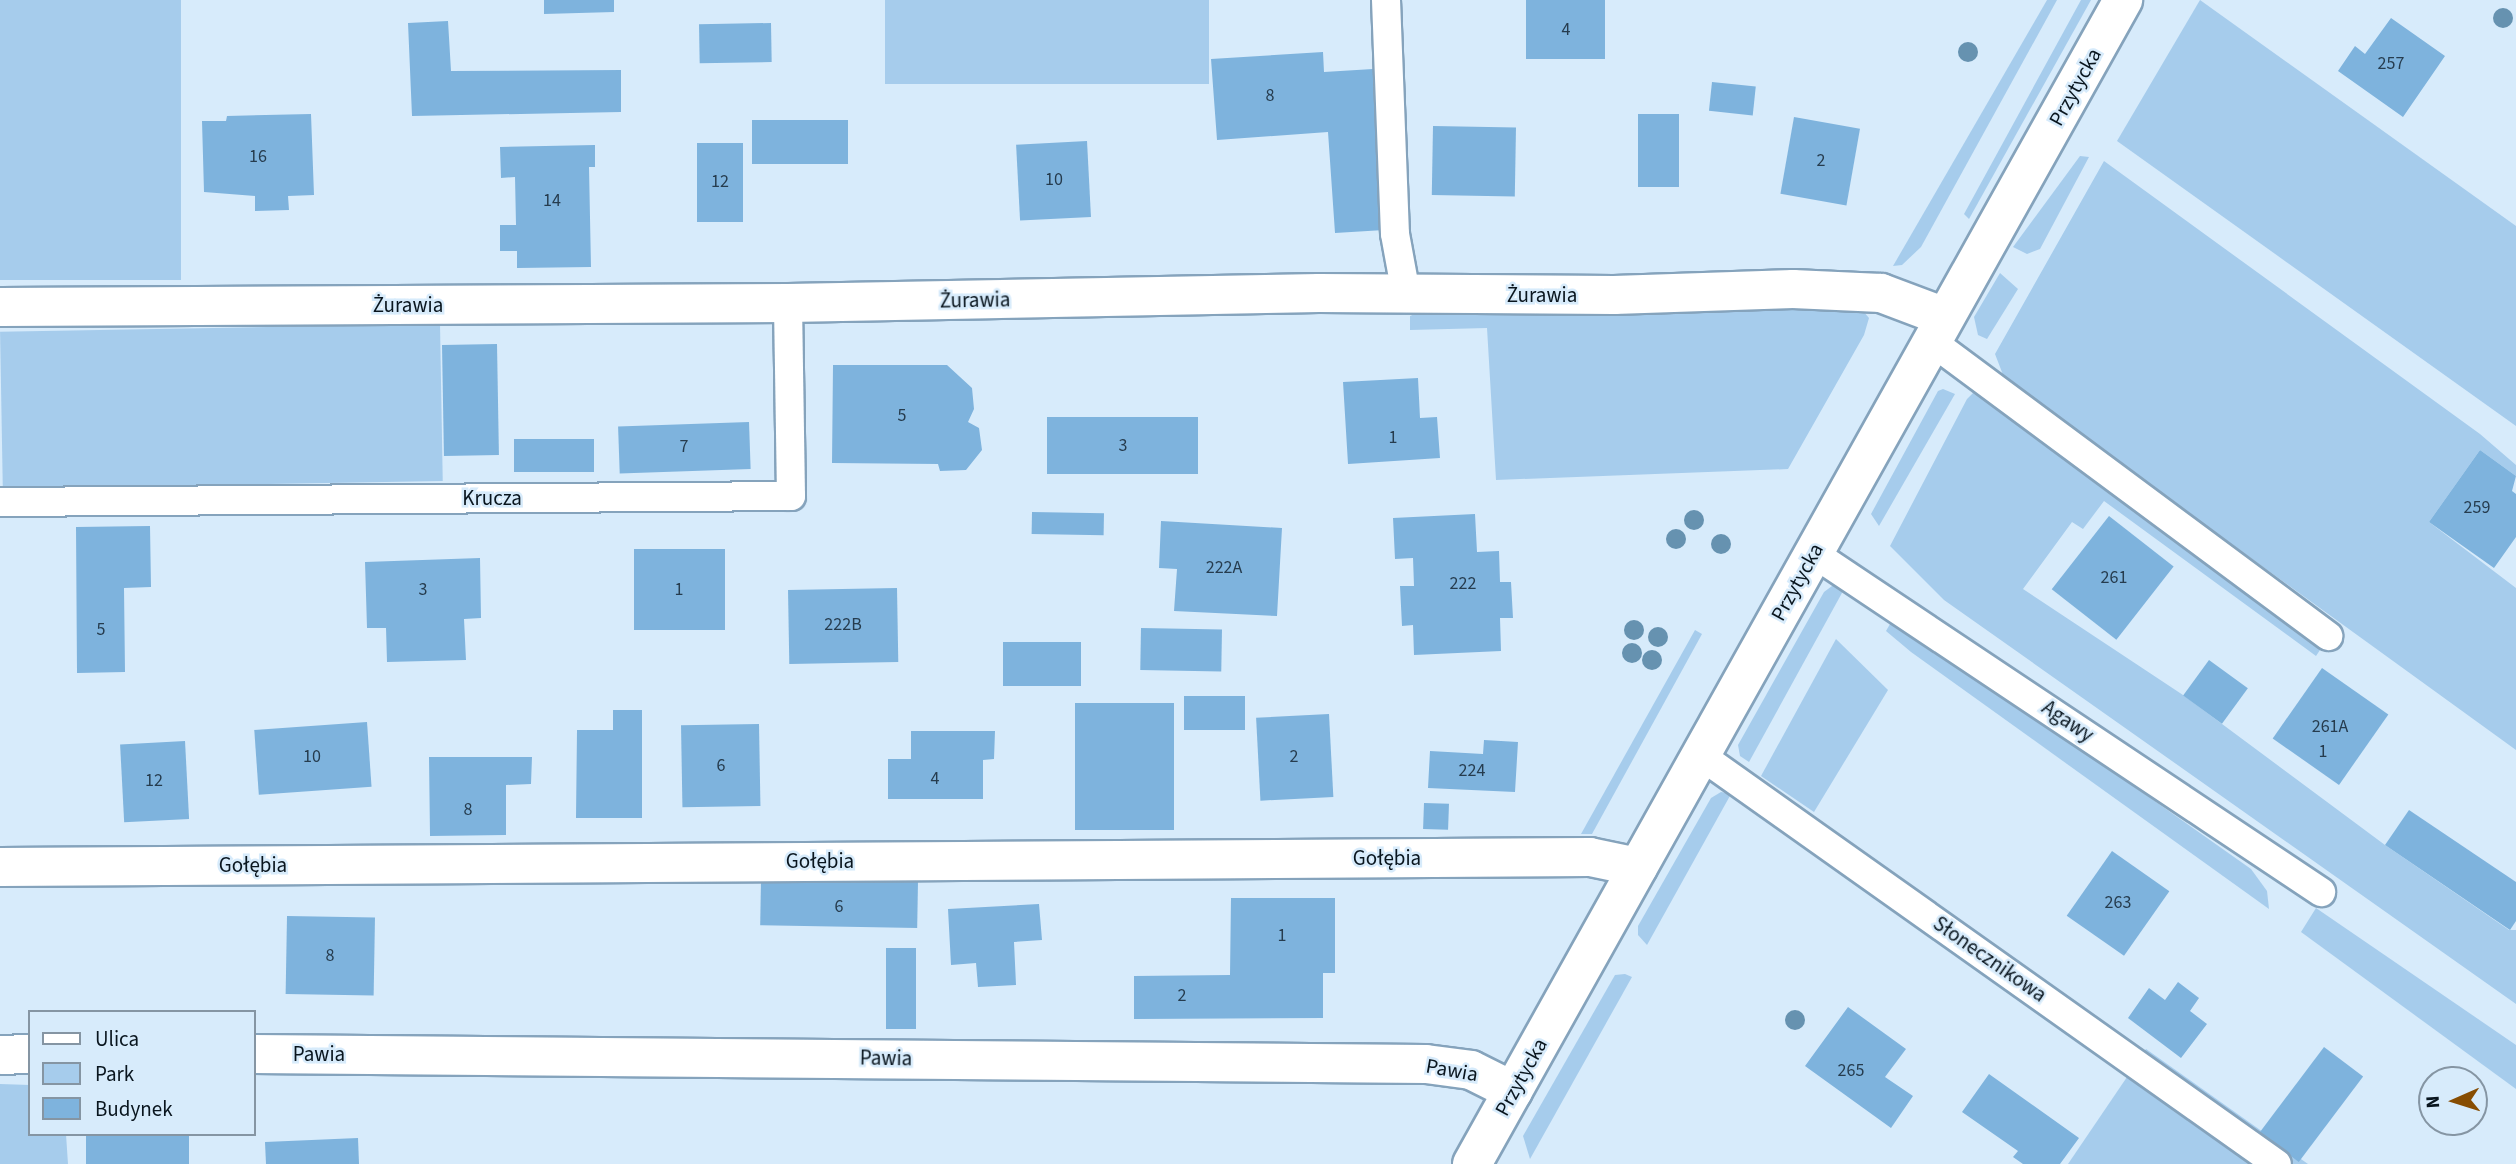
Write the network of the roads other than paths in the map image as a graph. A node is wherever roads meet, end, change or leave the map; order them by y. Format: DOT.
graph roads {
  1 [pos="1387,0"];
  2 [pos="2123,0"];
  3 [pos="1406,294"];
  4 [pos="788,303"];
  5 [pos="0,307"];
  6 [pos="1938,329"];
  7 [pos="0,502"];
  8 [pos="1813,553"];
  9 [pos="2328,636"];
  10 [pos="1700,755"];
  11 [pos="0,867"];
  12 [pos="1638,867"];
  13 [pos="2322,892"];
  14 [pos="256,1054"];
  15 [pos="0,1055"];
  16 [pos="28,1055"];
  17 [pos="1513,1091"];
  18 [pos="1472,1164"];
  19 [pos="2277,1164"];
  1 -- 3 [label="lane"];
  2 -- 6 [label="street, Przytycka"];
  3 -- 4 [label="street, Żurawia"];
  3 -- 6 [label="street, Żurawia"];
  4 -- 5 [label="street, Żurawia"];
  4 -- 7 [label="lane, Krucza"];
  6 -- 8 [label="street, Przytycka"];
  6 -- 9 [label="lane"];
  8 -- 10 [label="street, Przytycka"];
  8 -- 13 [label="lane, Agawy"];
  10 -- 12 [label="street, Przytycka"];
  10 -- 19 [label="lane, Słonecznikowa"];
  11 -- 12 [label="street, Gołębia"];
  12 -- 17 [label="street, Przytycka"];
  14 -- 17 [label="street, Pawia"];
  15 -- 16 [label="street"];
  17 -- 18 [label="street, Przytycka"];
}
